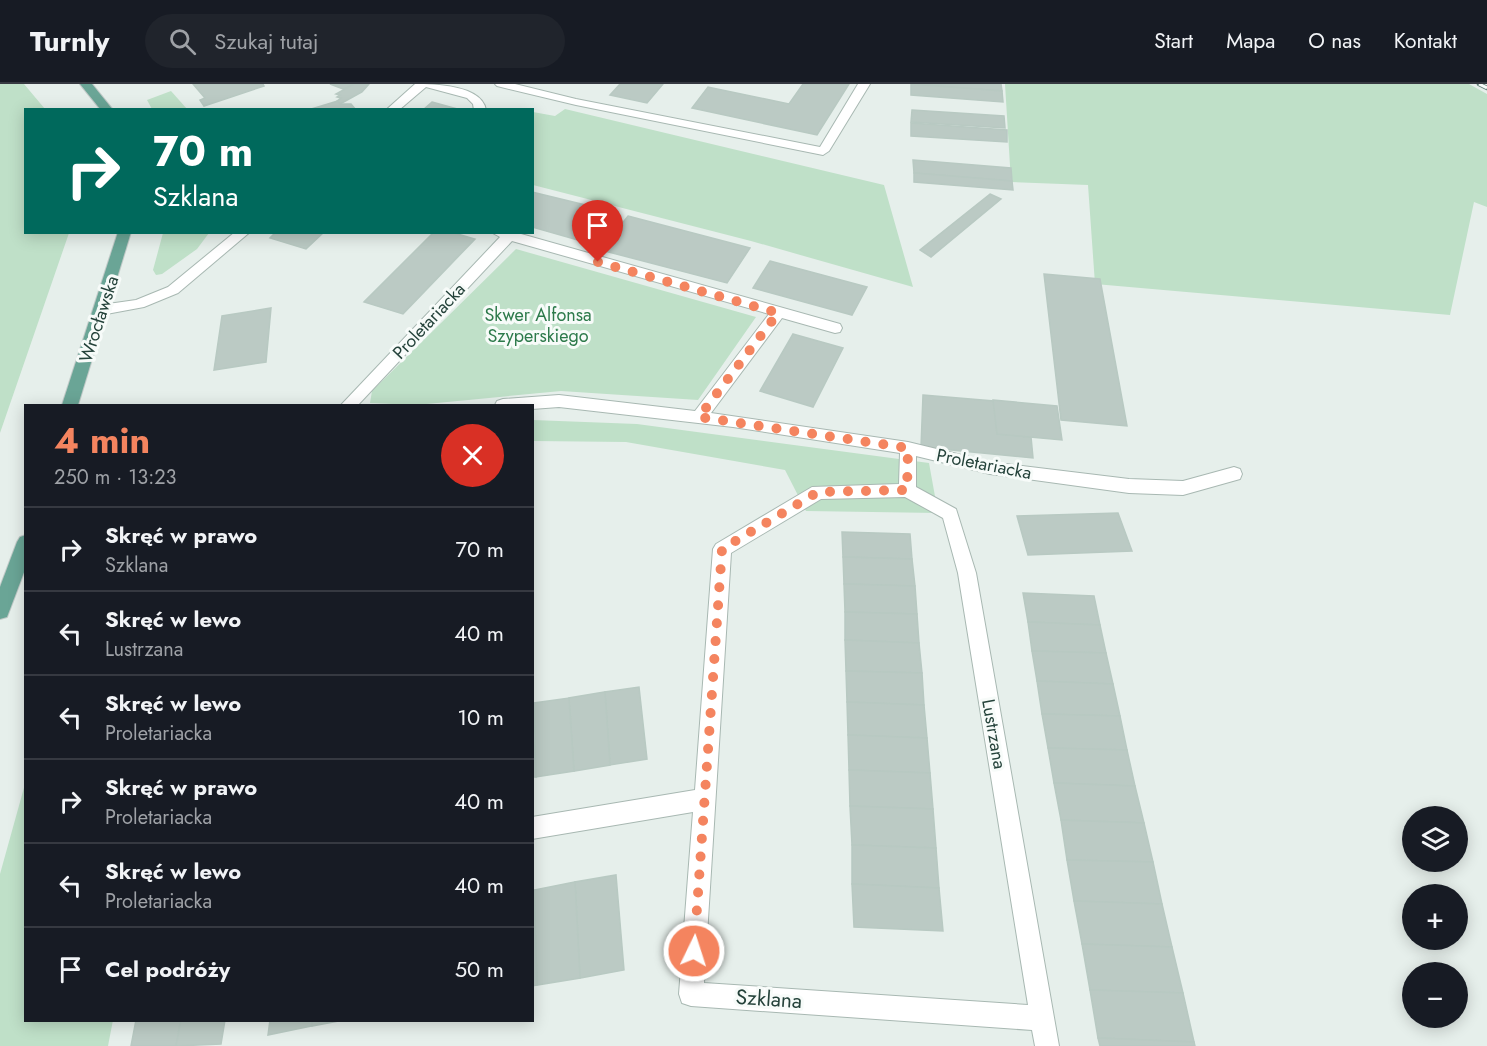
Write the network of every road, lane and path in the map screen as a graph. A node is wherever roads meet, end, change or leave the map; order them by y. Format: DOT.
graph roads {
  1 [pos="86,84"];
  2 [pos="422,84"];
  3 [pos="429,84"];
  4 [pos="501,84"];
  5 [pos="864,84"];
  6 [pos="106,108"];
  7 [pos="393,108"];
  8 [pos="480,108"];
  9 [pos="124,234"];
  10 [pos="242,234"];
  11 [pos="503,234"];
  12 [pos="101,310"];
  13 [pos="778,313"];
  14 [pos="835,328"];
  15 [pos="70,404"];
  16 [pos="350,404"];
  17 [pos="514,404"];
  18 [pos="699,417"];
  19 [pos="908,448"];
  20 [pos="1234,474"];
  21 [pos="907,490"];
  22 [pos="24,547"];
  23 [pos="0,611"];
  24 [pos="705,799"];
  25 [pos="534,828"];
  26 [pos="1042,1018"];
  27 [pos="1047,1046"];
  1 -- 6 [label="main road"];
  2 -- 7 [label="street"];
  3 -- 8 [label="street"];
  4 -- 5 [label="street"];
  9 -- 12 [label="main road, Wrocławska"];
  10 -- 12 [label="street"];
  11 -- 13 [label="street, Proletariacka"];
  11 -- 16 [label="street, Proletariacka"];
  12 -- 15 [label="main road, Wrocławska"];
  13 -- 14 [label="street, Proletariacka"];
  13 -- 18 [label="street"];
  17 -- 18 [label="street, Proletariacka"];
  18 -- 19 [label="street, Proletariacka"];
  19 -- 20 [label="street, Proletariacka"];
  19 -- 21 [label="street"];
  21 -- 24 [label="street, Szklana"];
  21 -- 26 [label="street, Lustrzana"];
  22 -- 23 [label="main road"];
  24 -- 25 [label="street"];
  24 -- 26 [label="street, Szklana"];
  26 -- 27 [label="street, Lustrzana"];
}
